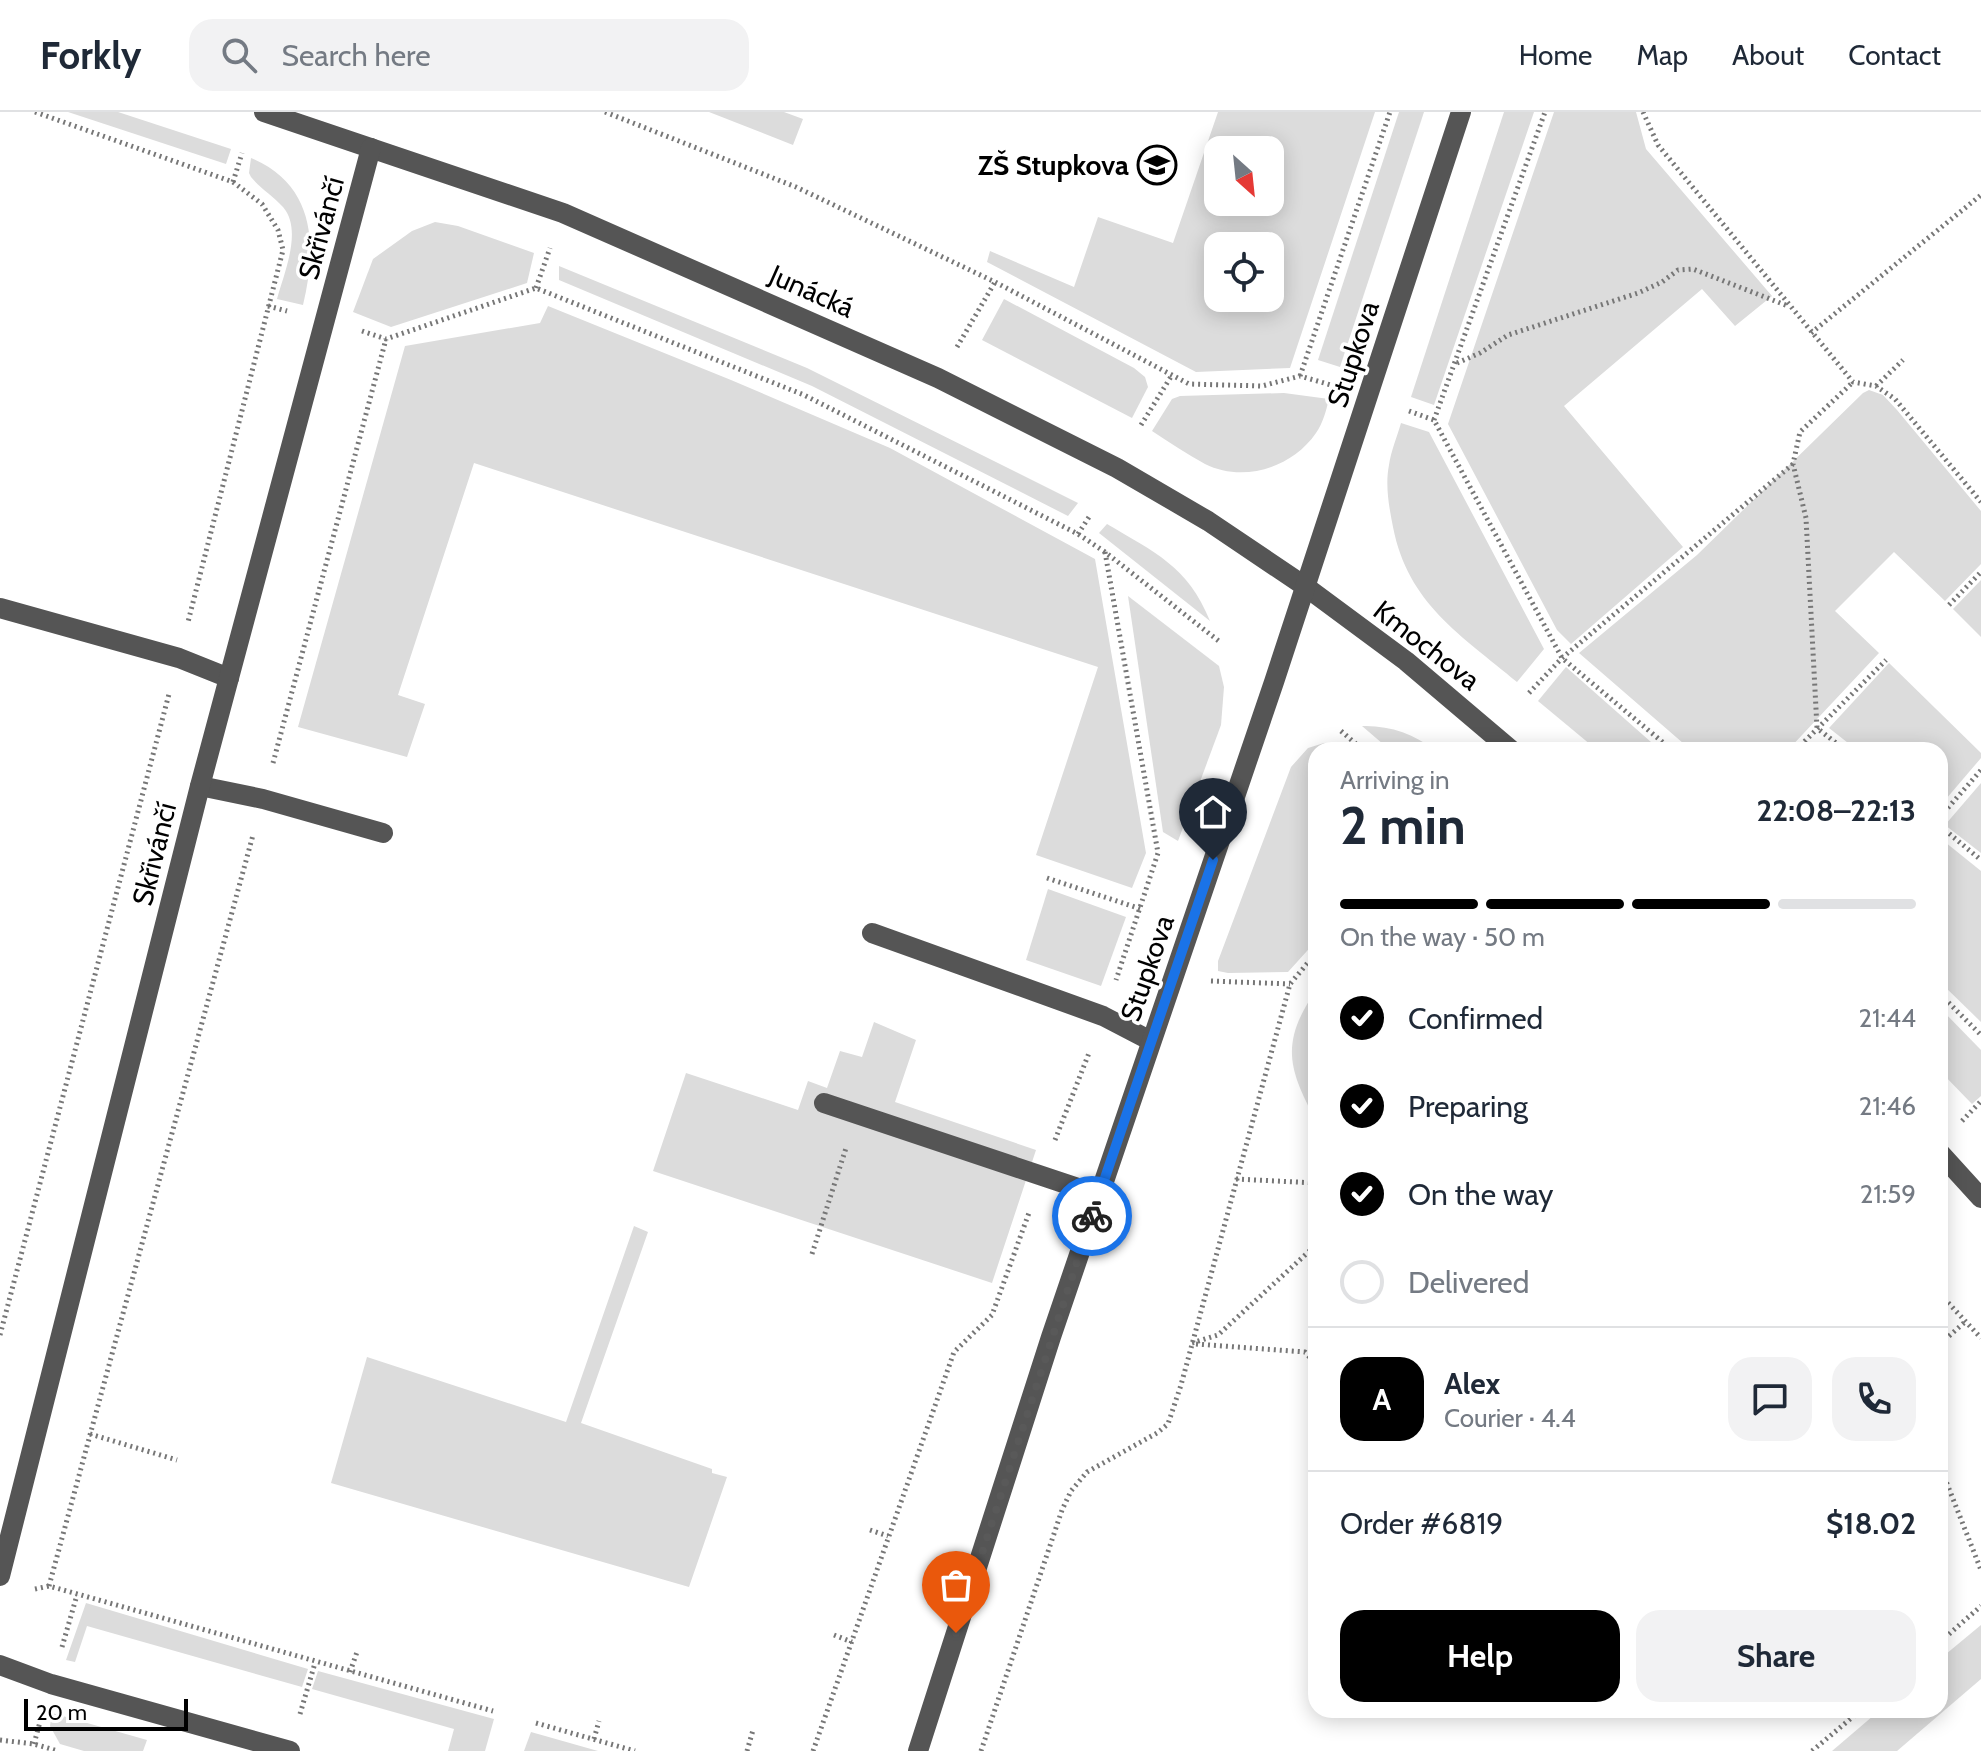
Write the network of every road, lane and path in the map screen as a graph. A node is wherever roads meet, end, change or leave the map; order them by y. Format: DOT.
graph roads {
  1 [pos="35,112"];
  2 [pos="264,112"];
  3 [pos="605,112"];
  4 [pos="1390,112"];
  5 [pos="1461,112"];
  6 [pos="1545,112"];
  7 [pos="1643,112"];
  8 [pos="371,148"];
  9 [pos="242,153"];
  10 [pos="233,182"];
  11 [pos="1981,195"];
  12 [pos="995,282"];
  13 [pos="1789,306"];
  14 [pos="1811,333"];
  15 [pos="1903,360"];
  16 [pos="1457,363"];
  17 [pos="1172,375"];
  18 [pos="1300,376"];
  19 [pos="938,378"];
  20 [pos="1853,382"];
  21 [pos="1331,385"];
  22 [pos="1876,386"];
  23 [pos="1409,411"];
  24 [pos="1434,420"];
  25 [pos="1141,425"];
  26 [pos="1793,464"];
  27 [pos="1981,502"];
  28 [pos="1091,514"];
  29 [pos="1078,534"];
  30 [pos="1105,552"];
  31 [pos="1981,572"];
  32 [pos="1306,587"];
  33 [pos="1949,605"];
  34 [pos="0,608"];
  35 [pos="1220,642"];
  36 [pos="179,658"];
  37 [pos="1562,658"];
  38 [pos="1886,660"];
  39 [pos="229,678"];
  40 [pos="1529,693"];
  41 [pos="1817,728"];
  42 [pos="1341,731"];
  43 [pos="1354,742"];
  44 [pos="1502,742"];
  45 [pos="1662,742"];
  46 [pos="1804,742"];
  47 [pos="1835,742"];
  48 [pos="1981,770"];
  49 [pos="200,786"];
  50 [pos="263,799"];
  51 [pos="1948,808"];
  52 [pos="383,833"];
  53 [pos="1948,833"];
  54 [pos="1981,860"];
  55 [pos="1047,878"];
  56 [pos="1141,909"];
  57 [pos="872,933"];
  58 [pos="1308,963"];
  59 [pos="1172,979"];
  60 [pos="1290,984"];
  61 [pos="1948,1002"];
  62 [pos="1103,1016"];
  63 [pos="1981,1035"];
  64 [pos="1151,1041"];
  65 [pos="824,1103"];
  66 [pos="857,1114"];
  67 [pos="1948,1162"];
  68 [pos="1041,1176"];
  69 [pos="1236,1179"];
  70 [pos="1308,1183"];
  71 [pos="1099,1195"];
  72 [pos="1981,1198"];
  73 [pos="1308,1252"];
  74 [pos="812,1254"];
  75 [pos="1948,1302"];
  76 [pos="1966,1321"];
  77 [pos="0,1335"];
  78 [pos="1948,1337"];
  79 [pos="1981,1338"];
  80 [pos="1191,1343"];
  81 [pos="1308,1355"];
  82 [pos="89,1434"];
  83 [pos="177,1460"];
  84 [pos="1948,1486"];
  85 [pos="870,1530"];
  86 [pos="889,1536"];
  87 [pos="1981,1570"];
  88 [pos="0,1576"];
  89 [pos="77,1595"];
  90 [pos="1981,1606"];
  91 [pos="834,1635"];
  92 [pos="1948,1635"];
  93 [pos="852,1642"];
  94 [pos="357,1652"];
  95 [pos="58,1660"];
  96 [pos="315,1663"];
  97 [pos="0,1665"];
  98 [pos="350,1672"];
  99 [pos="493,1711"];
  100 [pos="43,1712"];
  101 [pos="1851,1718"];
  102 [pos="599,1721"];
  103 [pos="536,1723"];
  104 [pos="297,1727"];
  105 [pos="753,1730"];
  106 [pos="594,1739"];
  107 [pos="0,1740"];
  108 [pos="34,1744"];
  109 [pos="58,1751"];
  110 [pos="290,1751"];
  111 [pos="635,1751"];
  112 [pos="747,1751"];
  113 [pos="813,1751"];
  114 [pos="918,1751"];
  115 [pos="981,1751"];
  116 [pos="1812,1751"];
  1 -- 10 [label="path"];
  2 -- 8 [label="street, Junácká"];
  3 -- 12 [label="path"];
  4 -- 18 [label="path"];
  5 -- 32 [label="street, Stupkova"];
  6 -- 16 [label="path"];
  7 -- 13 [label="path"];
  8 -- 19 [label="street, Junácká"];
  8 -- 39 [label="street, Skřivánčí"];
  9 -- 10 [label="path"];
  10 -- 36 [label="path"];
  11 -- 14 [label="path"];
  12 -- 17 [label="path"];
  12 -- 19 [label="path"];
  13 -- 14 [label="path"];
  13 -- 16 [label="path"];
  14 -- 20 [label="path"];
  15 -- 22 [label="path"];
  16 -- 24 [label="path"];
  17 -- 18 [label="path"];
  17 -- 25 [label="path"];
  18 -- 21 [label="path"];
  19 -- 32 [label="street, Junácká"];
  20 -- 22 [label="path"];
  20 -- 26 [label="path"];
  22 -- 27 [label="path"];
  23 -- 24 [label="path"];
  24 -- 37 [label="path"];
  26 -- 37 [label="path"];
  26 -- 41 [label="path"];
  28 -- 29 [label="path"];
  29 -- 30 [label="path"];
  29 -- 50 [label="path"];
  30 -- 35 [label="path"];
  30 -- 56 [label="path"];
  31 -- 33 [label="path"];
  32 -- 44 [label="street, Kmochova"];
  32 -- 59 [label="street, Stupkova"];
  34 -- 36 [label="street"];
  36 -- 39 [label="street"];
  36 -- 77 [label="path"];
  37 -- 40 [label="path"];
  37 -- 45 [label="path"];
  38 -- 41 [label="path"];
  39 -- 49 [label="street, Skřivánčí"];
  41 -- 46 [label="path"];
  41 -- 47 [label="path"];
  42 -- 43 [label="path"];
  48 -- 51 [label="path"];
  49 -- 50 [label="street"];
  49 -- 88 [label="street, Skřivánčí"];
  50 -- 52 [label="street"];
  50 -- 82 [label="path"];
  53 -- 54 [label="path"];
  55 -- 56 [label="path"];
  56 -- 62 [label="path"];
  57 -- 62 [label="street"];
  58 -- 60 [label="path"];
  59 -- 60 [label="path"];
  59 -- 64 [label="street, Stupkova"];
  60 -- 69 [label="path"];
  61 -- 63 [label="path"];
  62 -- 64 [label="street"];
  62 -- 68 [label="path"];
  64 -- 71 [label="street, Stupkova"];
  65 -- 66 [label="street"];
  66 -- 68 [label="street"];
  66 -- 74 [label="path"];
  67 -- 72 [label="street"];
  68 -- 71 [label="street"];
  68 -- 86 [label="path"];
  69 -- 70 [label="path"];
  69 -- 80 [label="path"];
  71 -- 114 [label="street, Stupkova"];
  73 -- 80 [label="path"];
  75 -- 76 [label="path"];
  76 -- 78 [label="path"];
  76 -- 79 [label="path"];
  80 -- 81 [label="path"];
  80 -- 115 [label="path"];
  82 -- 83 [label="path"];
  82 -- 89 [label="path"];
  84 -- 87 [label="path"];
  85 -- 86 [label="path"];
  86 -- 93 [label="path"];
  89 -- 95 [label="path"];
  89 -- 96 [label="path"];
  90 -- 92 [label="path"];
  91 -- 93 [label="path"];
  93 -- 113 [label="path"];
  94 -- 98 [label="path"];
  96 -- 98 [label="path"];
  96 -- 104 [label="path"];
  97 -- 110 [label="street"];
  98 -- 99 [label="path"];
  100 -- 108 [label="path"];
  101 -- 116 [label="path"];
  102 -- 106 [label="path"];
  103 -- 106 [label="path"];
  105 -- 112 [label="path"];
  106 -- 111 [label="path"];
  107 -- 108 [label="path"];
  108 -- 109 [label="path"];
}
